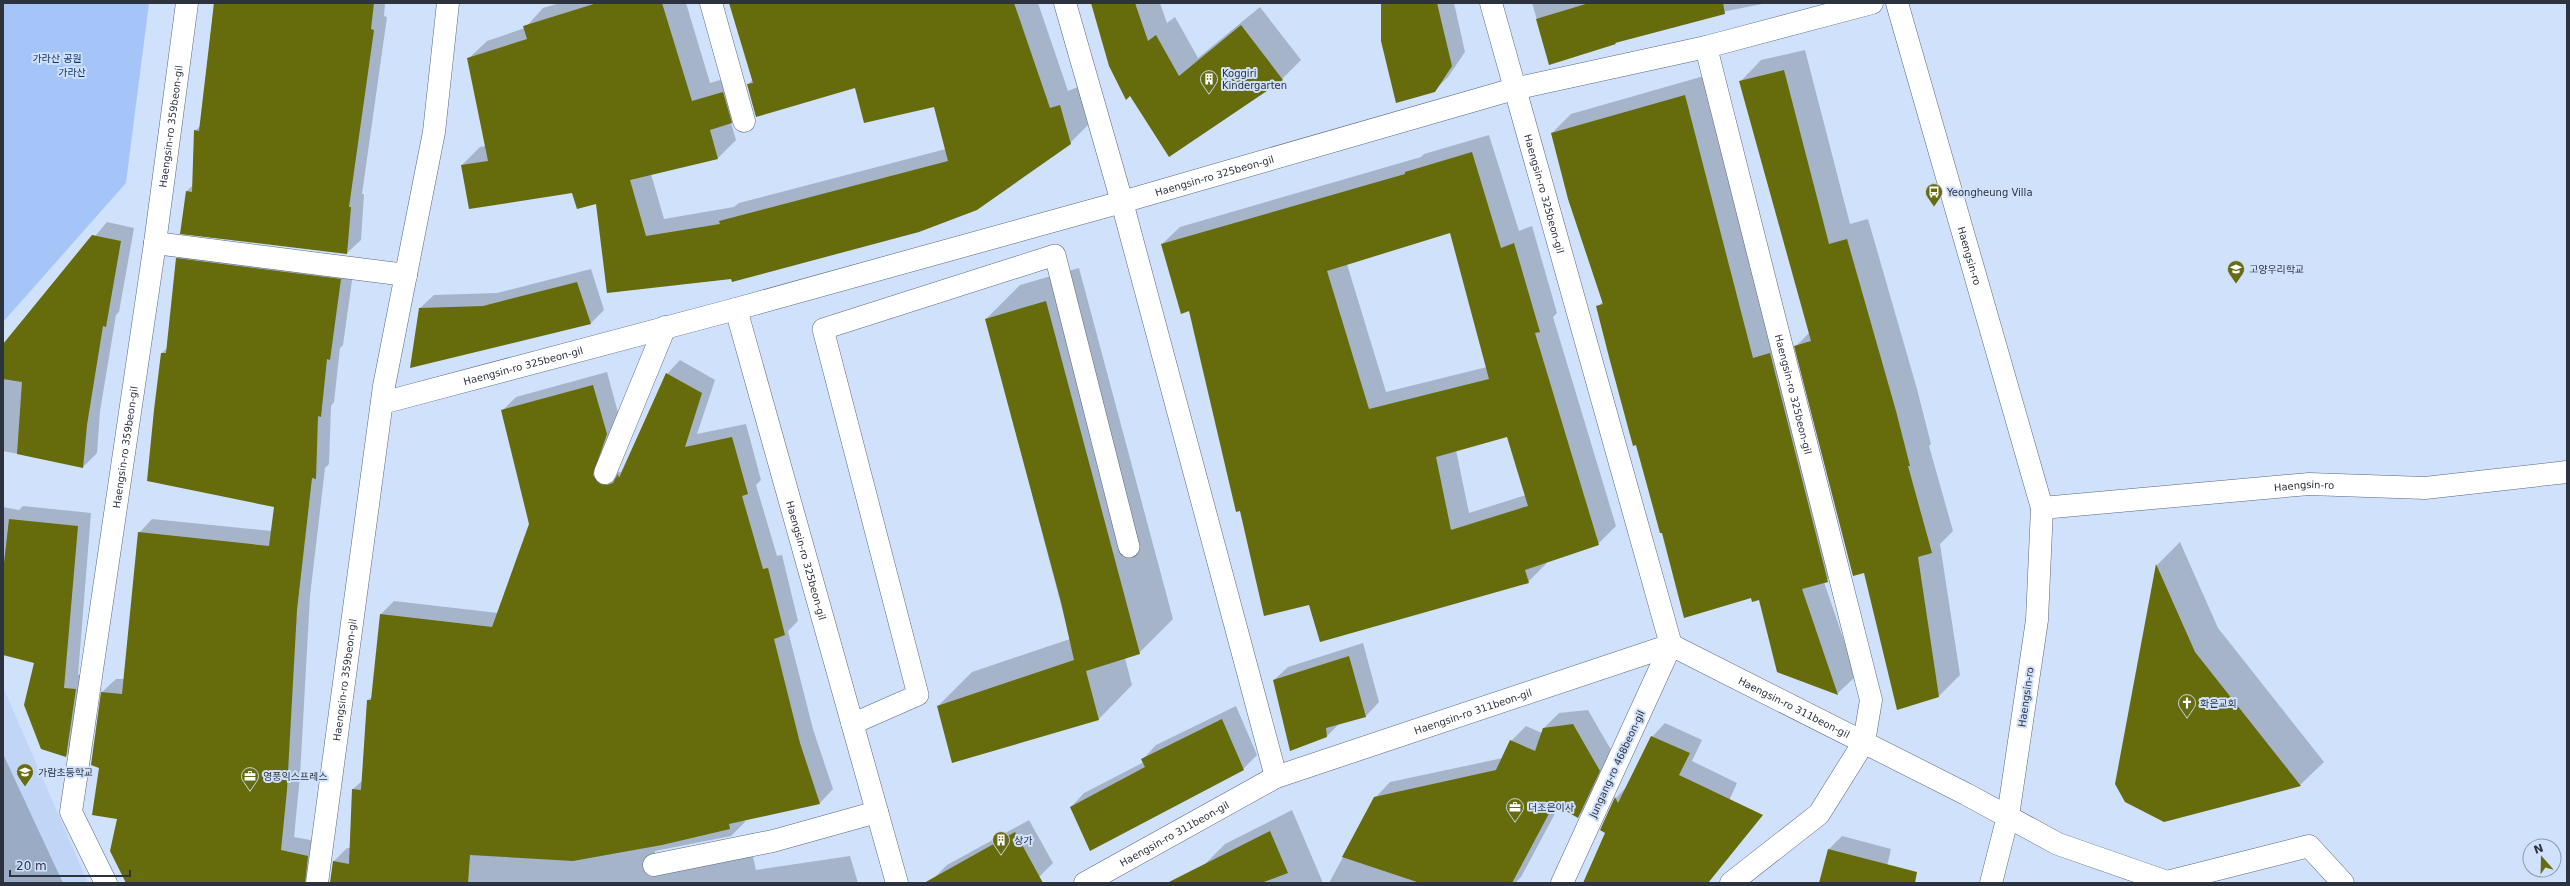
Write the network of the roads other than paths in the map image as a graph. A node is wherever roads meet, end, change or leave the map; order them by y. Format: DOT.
graph roads {
  1 [pos="187,3"];
  2 [pos="448,3"];
  3 [pos="711,3"];
  4 [pos="1065,3"];
  5 [pos="1491,3"];
  6 [pos="1872,3"];
  7 [pos="1897,3"];
  8 [pos="1706,47"];
  9 [pos="1514,89"];
  10 [pos="744,121"];
  11 [pos="1122,202"];
  12 [pos="155,243"];
  13 [pos="406,275"];
  14 [pos="736,309"];
  15 [pos="665,327"];
  16 [pos="382,402"];
  17 [pos="2567,472"];
  18 [pos="605,474"];
  19 [pos="2042,508"];
  20 [pos="1129,548"];
  21 [pos="1672,645"];
  22 [pos="852,724"];
  23 [pos="1864,742"];
  24 [pos="1276,777"];
  25 [pos="877,812"];
  26 [pos="2008,816"];
  27 [pos="654,865"];
  28 [pos="2170,882"];
  29 [pos="106,883"];
  30 [pos="317,883"];
  31 [pos="897,883"];
  32 [pos="1085,883"];
  33 [pos="1562,883"];
  34 [pos="1732,883"];
  35 [pos="1991,883"];
  36 [pos="2343,883"];
  1 -- 12 [label="street, Haengsin-ro 359beon-gil"];
  2 -- 13 [label="street, Haengsin-ro 359beon-gil"];
  3 -- 10 [label="street"];
  4 -- 11 [label="street"];
  5 -- 9 [label="street, Haengsin-ro 325beon-gil"];
  6 -- 8 [label="street, Haengsin-ro 325beon-gil"];
  7 -- 19 [label="street, Haengsin-ro"];
  8 -- 9 [label="street, Haengsin-ro 325beon-gil"];
  8 -- 23 [label="street, Haengsin-ro 325beon-gil"];
  9 -- 11 [label="street, Haengsin-ro 325beon-gil"];
  9 -- 21 [label="street, Haengsin-ro 325beon-gil"];
  11 -- 14 [label="street, Haengsin-ro 325beon-gil"];
  11 -- 24 [label="street"];
  12 -- 13 [label="street"];
  12 -- 29 [label="street, Haengsin-ro 359beon-gil"];
  13 -- 16 [label="street, Haengsin-ro 359beon-gil"];
  14 -- 15 [label="street, Haengsin-ro 325beon-gil"];
  14 -- 22 [label="street, Haengsin-ro 325beon-gil"];
  15 -- 16 [label="street, Haengsin-ro 325beon-gil"];
  15 -- 18 [label="street"];
  16 -- 30 [label="street, Haengsin-ro 359beon-gil"];
  17 -- 19 [label="street, Haengsin-ro"];
  19 -- 26 [label="street, Haengsin-ro"];
  20 -- 22 [label="lane"];
  21 -- 23 [label="street, Haengsin-ro 311beon-gil"];
  21 -- 24 [label="street, Haengsin-ro 311beon-gil"];
  21 -- 33 [label="street, Jungang-ro 468beon-gil"];
  22 -- 25 [label="street, Haengsin-ro 325beon-gil"];
  23 -- 26 [label="street, Haengsin-ro 311beon-gil"];
  23 -- 34 [label="street"];
  24 -- 32 [label="street, Haengsin-ro 311beon-gil"];
  25 -- 27 [label="street"];
  25 -- 31 [label="street, Haengsin-ro 325beon-gil"];
  26 -- 28 [label="street, Haengsin-ro 311beon-gil"];
  26 -- 35 [label="street, Haengsin-ro"];
  28 -- 36 [label="street"];
}
